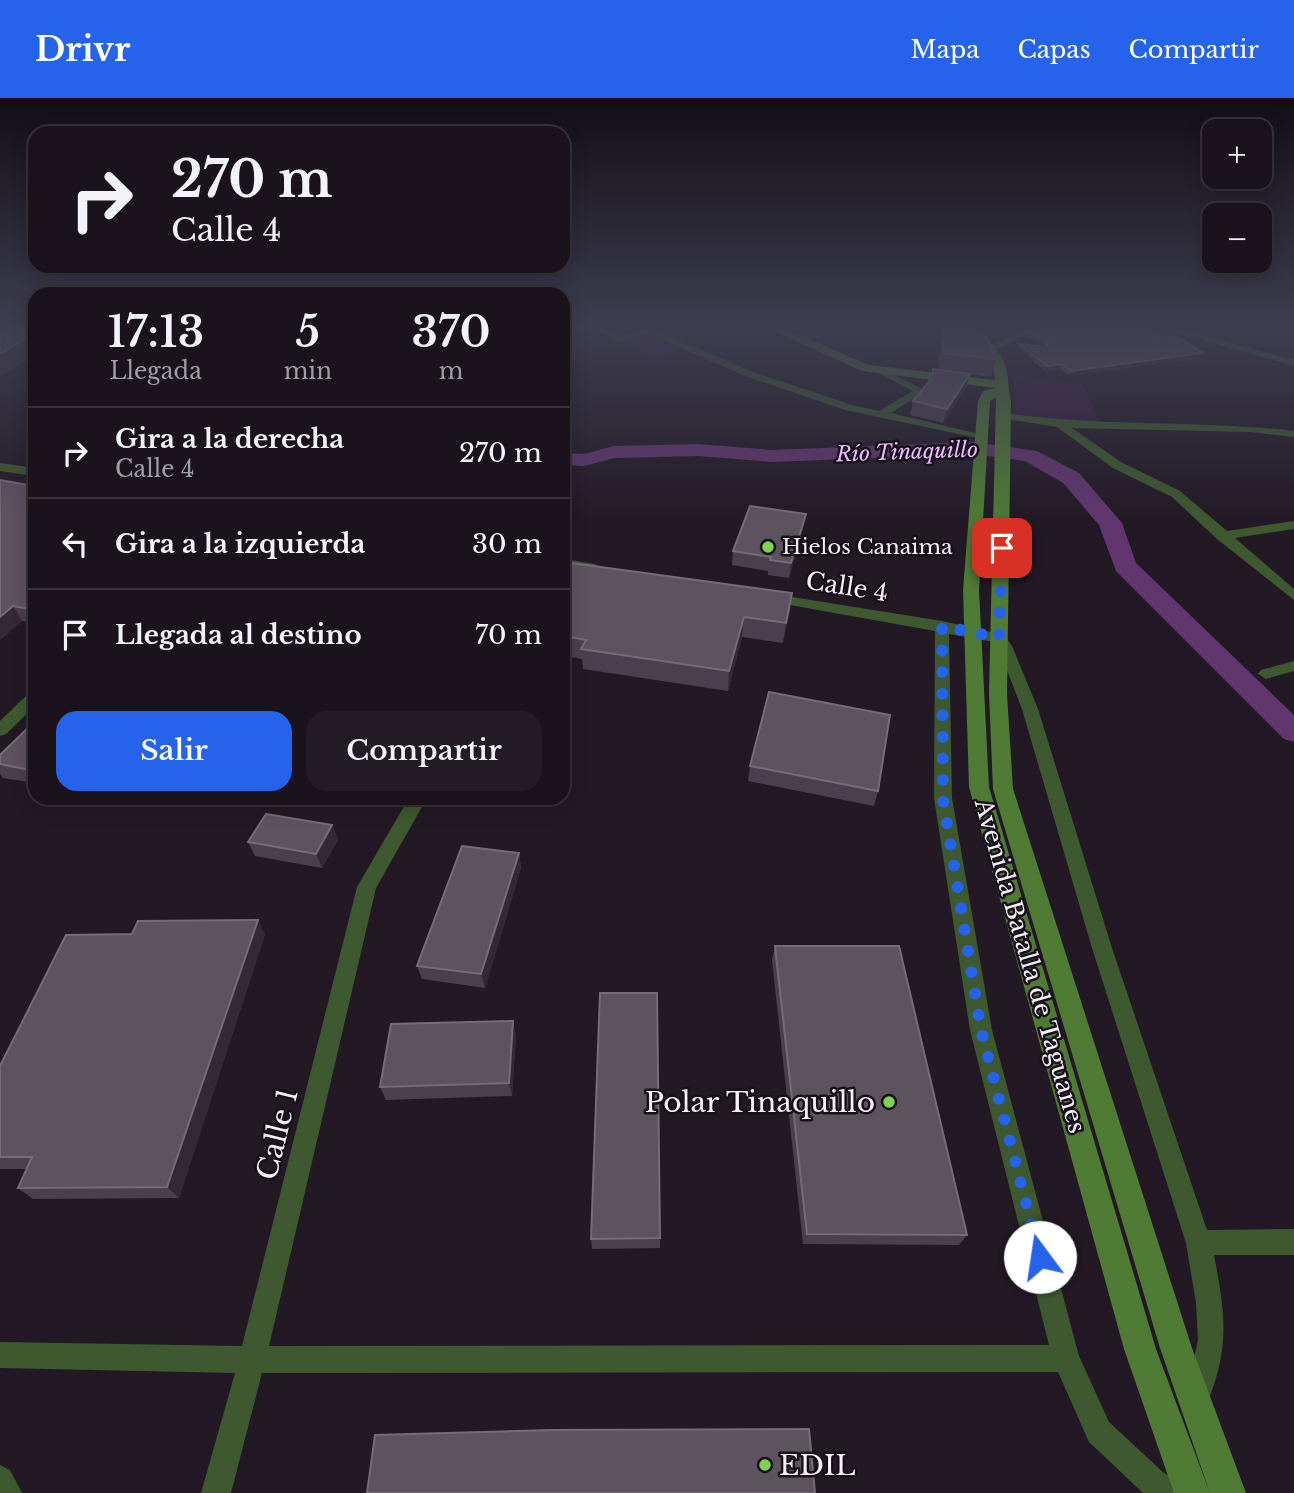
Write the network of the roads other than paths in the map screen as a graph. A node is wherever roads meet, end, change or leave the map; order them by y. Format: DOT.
graph roads {
  1 [pos="801,392"];
  2 [pos="920,392"];
  3 [pos="995,392"];
  4 [pos="1001,392"];
  5 [pos="882,414"];
  6 [pos="1005,416"];
  7 [pos="1060,424"];
  8 [pos="1294,434"];
  9 [pos="987,449"];
  10 [pos="0,467"];
  11 [pos="28,471"];
  12 [pos="1294,525"];
  13 [pos="1222,536"];
  14 [pos="570,564"];
  15 [pos="604,570"];
  16 [pos="753,595"];
  17 [pos="1294,596"];
  18 [pos="942,626"];
  19 [pos="985,635"];
  20 [pos="1294,666"];
  21 [pos="1266,674"];
  22 [pos="28,704"];
  23 [pos="0,730"];
  24 [pos="414,805"];
  25 [pos="1294,1242"];
  26 [pos="1199,1243"];
  27 [pos="0,1355"];
  28 [pos="1066,1357"];
  29 [pos="253,1360"];
  30 [pos="1195,1399"];
  31 [pos="0,1480"];
  32 [pos="7,1493"];
  33 [pos="216,1493"];
  34 [pos="1173,1493"];
  35 [pos="1192,1493"];
  36 [pos="1228,1493"];
  1 -- 5 [label="street"];
  2 -- 5 [label="street"];
  3 -- 9 [label="street, Avenida Batalla de Taguanes"];
  4 -- 6 [label="street, Avenida Batalla de Taguanes"];
  5 -- 9 [label="street"];
  6 -- 7 [label="street"];
  6 -- 9 [label="street, Avenida Batalla de Taguanes"];
  7 -- 8 [label="street"];
  7 -- 13 [label="street"];
  9 -- 19 [label="street, Avenida Batalla de Taguanes"];
  10 -- 11 [label="street"];
  12 -- 13 [label="street"];
  13 -- 17 [label="street"];
  14 -- 15 [label="street"];
  16 -- 18 [label="street, Calle 4"];
  18 -- 19 [label="street, Calle 4"];
  18 -- 28 [label="street"];
  19 -- 26 [label="street"];
  19 -- 30 [label="street, Avenida Batalla de Taguanes"];
  19 -- 35 [label="street, Avenida Batalla de Taguanes"];
  20 -- 21 [label="street"];
  22 -- 23 [label="street"];
  24 -- 29 [label="street, Calle 1"];
  25 -- 26 [label="street"];
  26 -- 30 [label="street"];
  27 -- 29 [label="street"];
  28 -- 29 [label="street"];
  28 -- 34 [label="street"];
  29 -- 33 [label="street, Calle 1"];
  30 -- 36 [label="street, Avenida Batalla de Taguanes"];
  31 -- 32 [label="street"];
}
